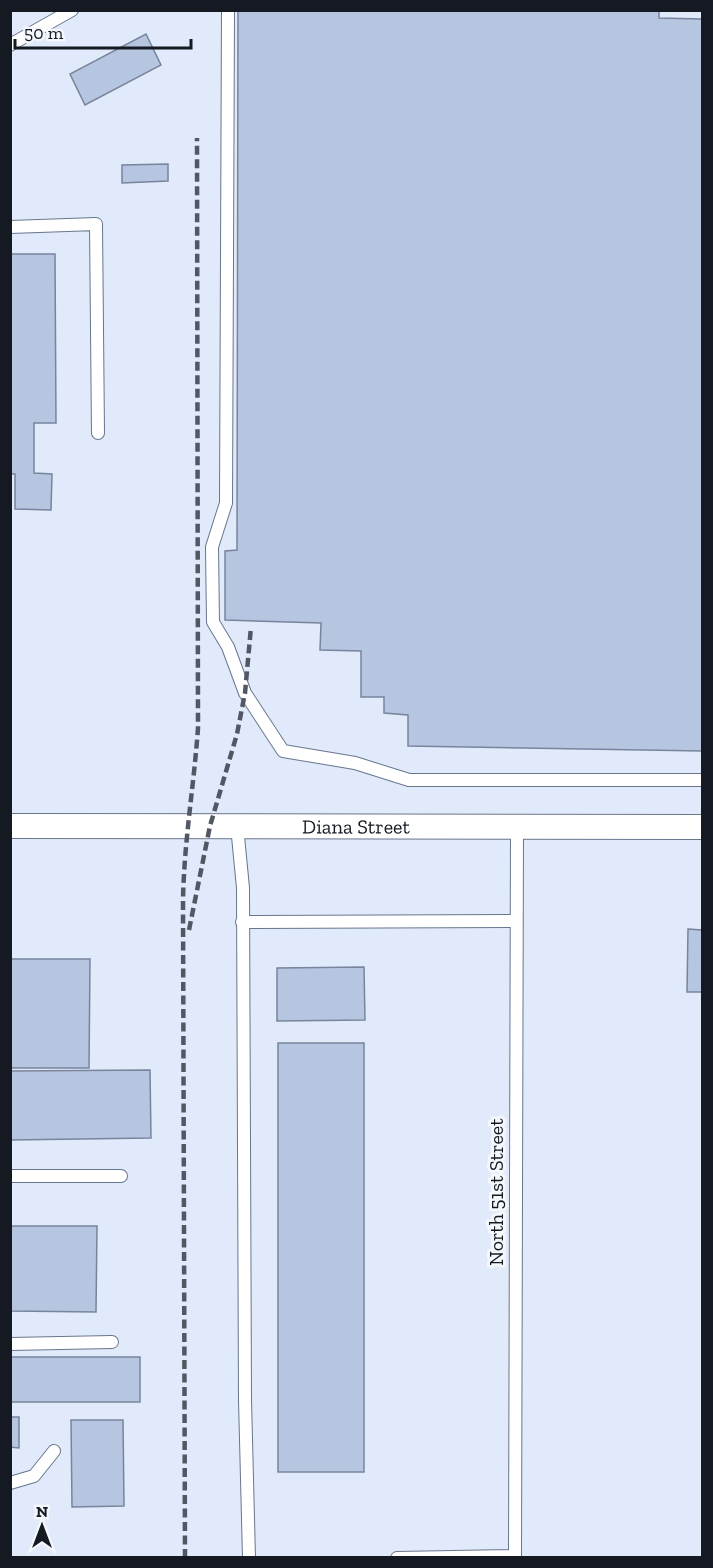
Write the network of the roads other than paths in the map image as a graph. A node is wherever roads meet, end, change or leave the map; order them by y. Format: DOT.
graph roads {
  1 [pos="72,10"];
  2 [pos="228,10"];
  3 [pos="10,45"];
  4 [pos="10,227"];
  5 [pos="98,433"];
  6 [pos="702,780"];
  7 [pos="10,826"];
  8 [pos="237,826"];
  9 [pos="702,826"];
  10 [pos="517,828"];
  11 [pos="516,921"];
  12 [pos="242,922"];
  13 [pos="10,1176"];
  14 [pos="121,1176"];
  15 [pos="112,1342"];
  16 [pos="10,1344"];
  17 [pos="54,1451"];
  18 [pos="10,1483"];
  19 [pos="249,1557"];
  20 [pos="396,1557"];
  1 -- 3 [label="lane"];
  2 -- 6 [label="lane"];
  4 -- 5 [label="lane"];
  7 -- 8 [label="street, Diana Street"];
  8 -- 10 [label="street, Diana Street"];
  8 -- 12 [label="lane"];
  9 -- 10 [label="street, Diana Street"];
  10 -- 11 [label="lane, North 51st Street"];
  11 -- 12 [label="lane"];
  11 -- 20 [label="lane, North 51st Street"];
  12 -- 19 [label="lane"];
  13 -- 14 [label="lane"];
  15 -- 16 [label="lane"];
  17 -- 18 [label="lane"];
}
